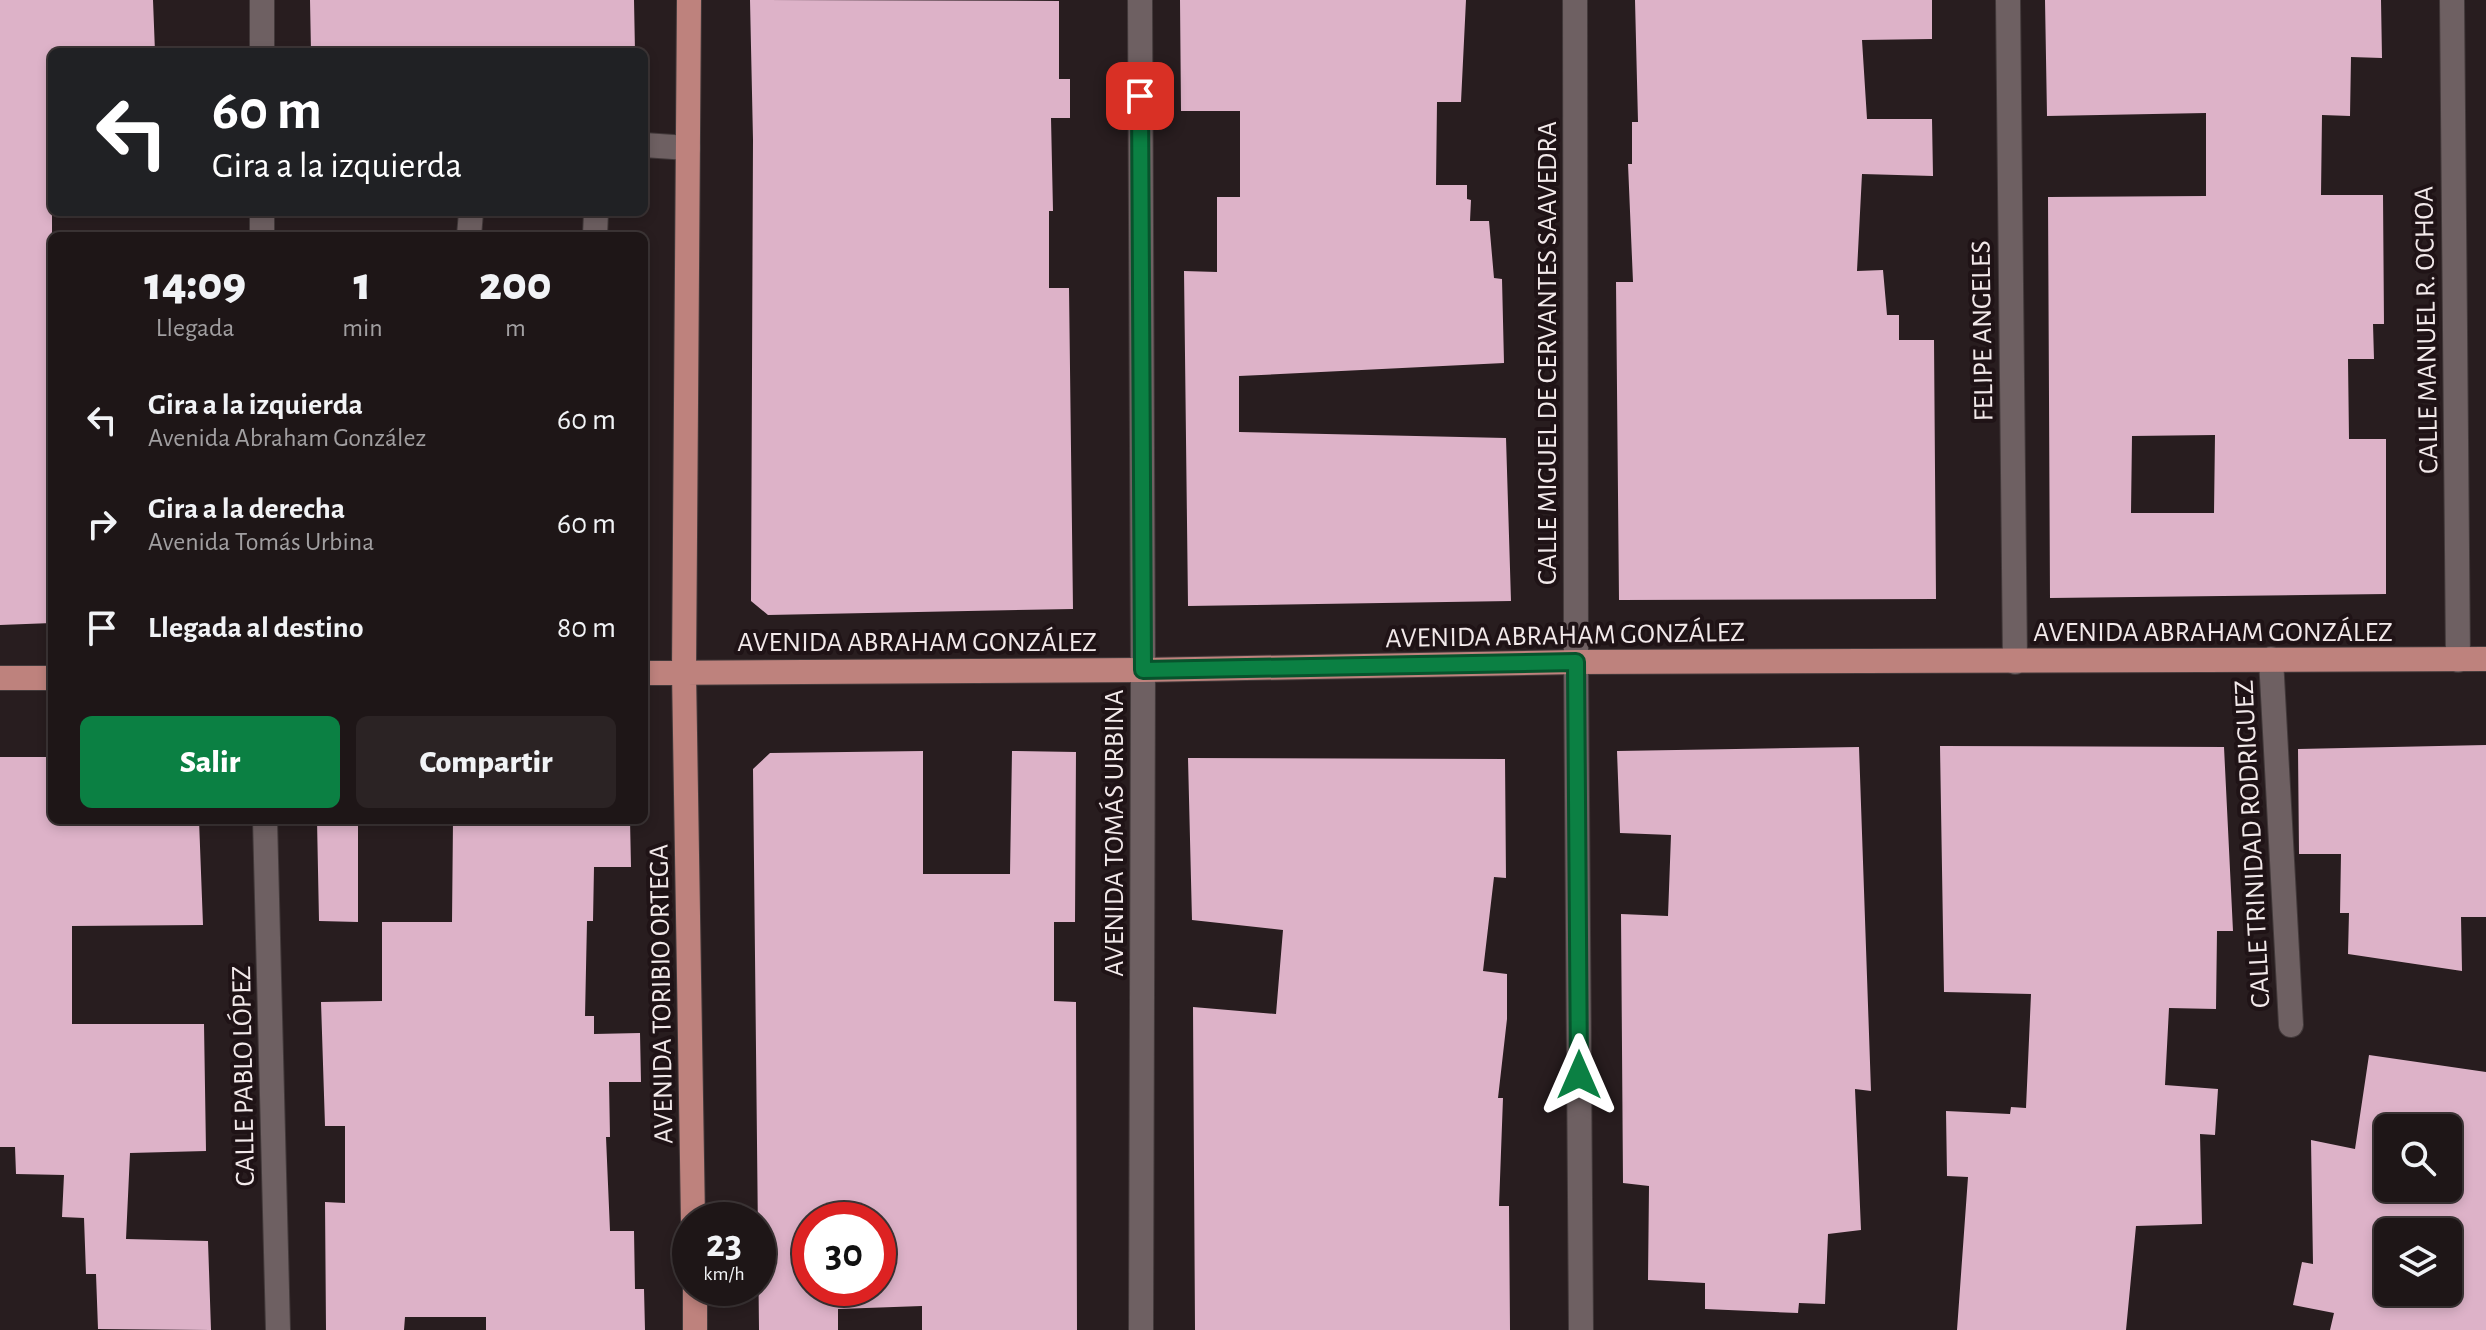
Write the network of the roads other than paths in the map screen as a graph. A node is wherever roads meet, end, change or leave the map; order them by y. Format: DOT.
graph roads {
  1 [pos="262,0"];
  2 [pos="689,0"];
  3 [pos="1140,0"];
  4 [pos="1575,0"];
  5 [pos="2008,0"];
  6 [pos="2452,0"];
  7 [pos="262,48"];
  8 [pos="648,145"];
  9 [pos="688,148"];
  10 [pos="2271,659"];
  11 [pos="2486,659"];
  12 [pos="2458,660"];
  13 [pos="1576,662"];
  14 [pos="2015,662"];
  15 [pos="1143,670"];
  16 [pos="684,672"];
  17 [pos="648,673"];
  18 [pos="0,678"];
  19 [pos="48,678"];
  20 [pos="265,824"];
  21 [pos="2291,1025"];
  22 [pos="693,1202"];
  23 [pos="695,1306"];
  24 [pos="278,1330"];
  25 [pos="695,1330"];
  26 [pos="1141,1330"];
  27 [pos="1581,1330"];
  1 -- 7 [label="street"];
  2 -- 9 [label="main road, AVENIDA TORIBIO ORTEGA"];
  3 -- 15 [label="street, AVENIDA TOMÁS URBINA"];
  4 -- 13 [label="street, CALLE MIGUEL DE CERVANTES SAAVEDRA"];
  5 -- 14 [label="street, FELIPE ANGELES"];
  6 -- 12 [label="street, CALLE MANUEL R. OCHOA"];
  8 -- 9 [label="street"];
  9 -- 16 [label="main road, AVENIDA TORIBIO ORTEGA"];
  10 -- 12 [label="main road, AVENIDA ABRAHAM GONZÁLEZ"];
  10 -- 14 [label="main road, AVENIDA ABRAHAM GONZÁLEZ"];
  10 -- 21 [label="street, CALLE TRINIDAD RODRIGUEZ"];
  11 -- 12 [label="main road, AVENIDA ABRAHAM GONZÁLEZ"];
  13 -- 14 [label="main road, AVENIDA ABRAHAM GONZÁLEZ"];
  13 -- 15 [label="main road, AVENIDA ABRAHAM GONZÁLEZ"];
  13 -- 27 [label="street, CALLE MIGUEL DE CERVANTES SAAVEDRA"];
  15 -- 16 [label="main road, AVENIDA ABRAHAM GONZÁLEZ"];
  15 -- 26 [label="street, AVENIDA TOMÁS URBINA"];
  16 -- 17 [label="main road, AVENIDA ABRAHAM GONZÁLEZ"];
  16 -- 22 [label="main road, AVENIDA TORIBIO ORTEGA"];
  18 -- 19 [label="main road"];
  20 -- 24 [label="street, CALLE PABLO LÓPEZ"];
  23 -- 25 [label="main road"];
}
